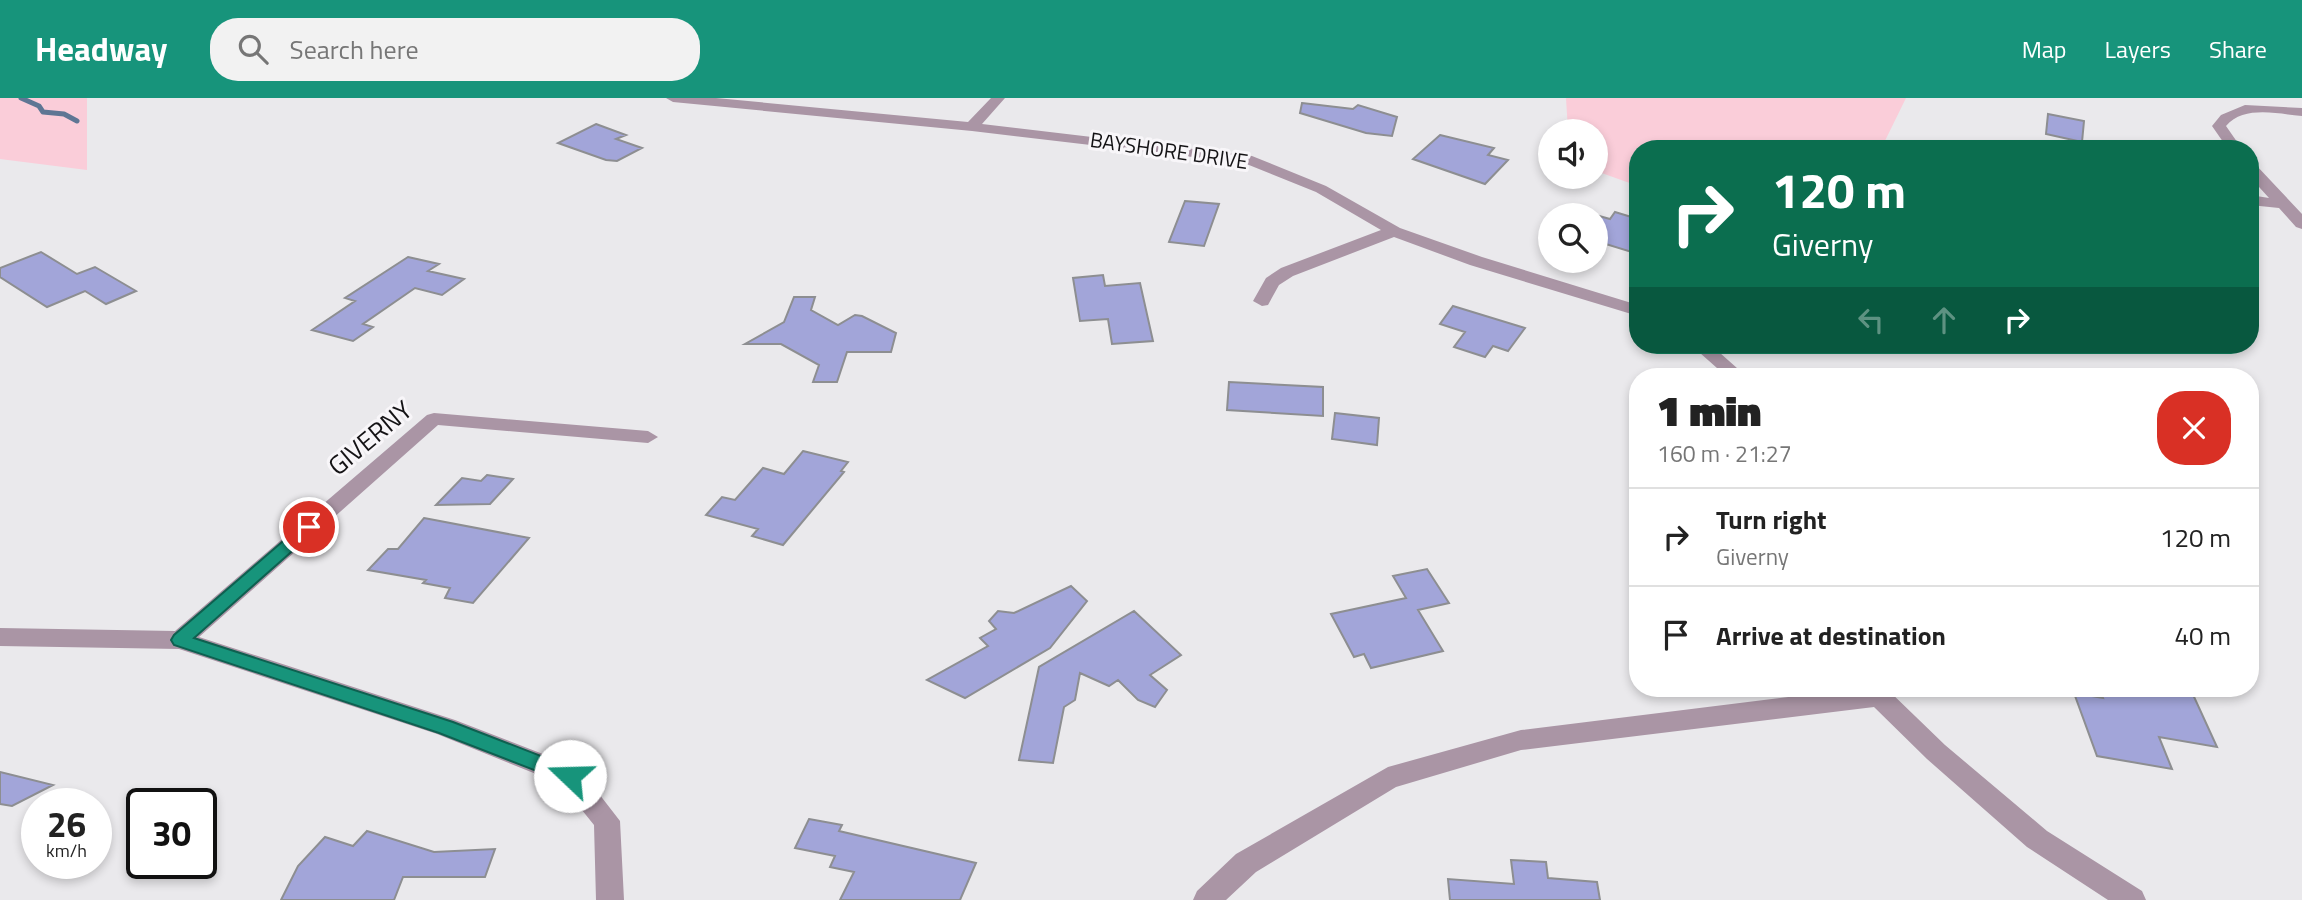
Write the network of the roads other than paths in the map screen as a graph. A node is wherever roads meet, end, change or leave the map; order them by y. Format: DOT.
graph roads {
  1 [pos="681,98"];
  2 [pos="999,98"];
  3 [pos="2234,98"];
  4 [pos="2247,110"];
  5 [pos="2302,113"];
  6 [pos="972,127"];
  7 [pos="2229,140"];
  8 [pos="2259,177"];
  9 [pos="2259,202"];
  10 [pos="2284,204"];
  11 [pos="2302,224"];
  12 [pos="1394,231"];
  13 [pos="1262,301"];
  14 [pos="1629,308"];
  15 [pos="1711,354"];
  16 [pos="1727,368"];
  17 [pos="648,437"];
  18 [pos="0,637"];
  19 [pos="180,640"];
  20 [pos="1840,697"];
  21 [pos="1882,697"];
  22 [pos="610,900"];
  23 [pos="1207,900"];
  24 [pos="2132,900"];
  1 -- 6 [label="street, BAYSHORE DRIVE"];
  2 -- 6 [label="street"];
  3 -- 4 [label="street"];
  4 -- 5 [label="street"];
  4 -- 7 [label="street"];
  6 -- 12 [label="street, BAYSHORE DRIVE"];
  8 -- 10 [label="street"];
  9 -- 10 [label="street"];
  10 -- 11 [label="street"];
  12 -- 13 [label="street"];
  12 -- 14 [label="street, BAYSHORE DRIVE"];
  15 -- 16 [label="street"];
  17 -- 19 [label="street, GIVERNY"];
  18 -- 19 [label="street"];
  19 -- 22 [label="street"];
  20 -- 23 [label="street"];
  21 -- 24 [label="street"];
}
